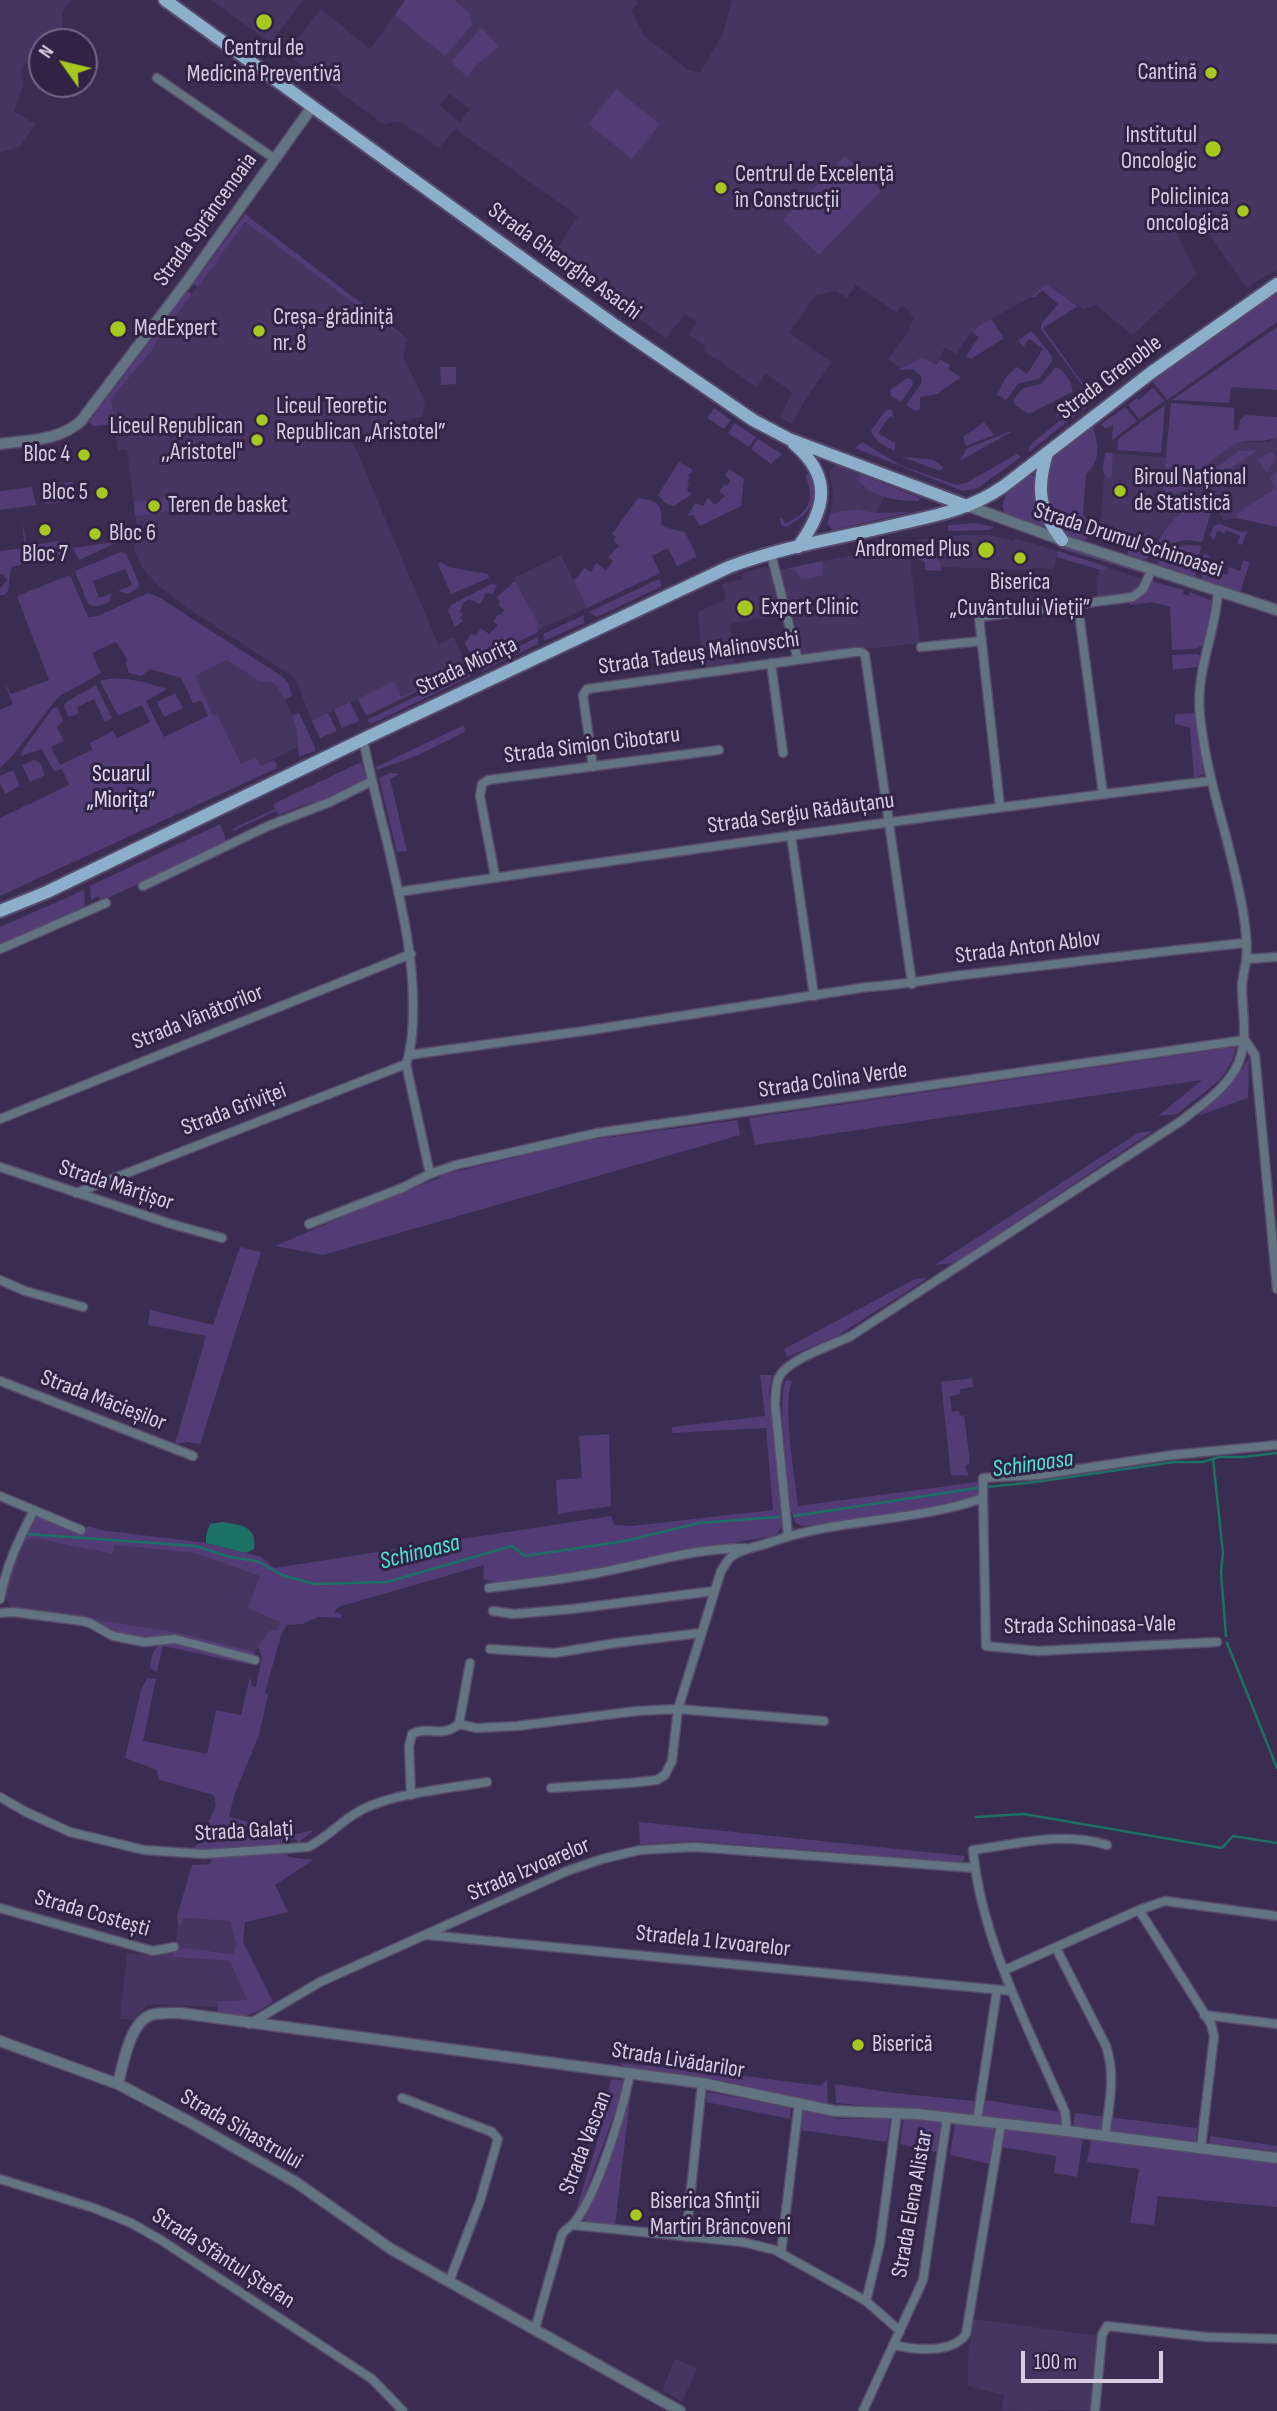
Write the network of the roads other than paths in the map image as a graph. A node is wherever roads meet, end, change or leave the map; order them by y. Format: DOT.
graph roads {
  1 [pos="165,0"];
  2 [pos="157,78"];
  3 [pos="312,107"];
  4 [pos="275,159"];
  5 [pos="1277,284"];
  6 [pos="789,439"];
  7 [pos="0,444"];
  8 [pos="1047,452"];
  9 [pos="968,506"];
  10 [pos="1062,540"];
  11 [pos="798,547"];
  12 [pos="771,554"];
  13 [pos="1152,569"];
  14 [pos="1219,590"];
  15 [pos="1078,606"];
  16 [pos="1277,610"];
  17 [pos="982,641"];
  18 [pos="921,647"];
  19 [pos="798,660"];
  20 [pos="771,663"];
  21 [pos="363,740"];
  22 [pos="719,750"];
  23 [pos="783,753"];
  24 [pos="593,767"];
  25 [pos="372,781"];
  26 [pos="1210,781"];
  27 [pos="1103,794"];
  28 [pos="1000,807"];
  29 [pos="889,821"];
  30 [pos="791,835"];
  31 [pos="495,876"];
  32 [pos="143,886"];
  33 [pos="398,892"];
  34 [pos="106,903"];
  35 [pos="0,911"];
  36 [pos="1246,943"];
  37 [pos="0,949"];
  38 [pos="411,954"];
  39 [pos="1277,957"];
  40 [pos="1246,959"];
  41 [pos="912,984"];
  42 [pos="814,996"];
  43 [pos="1245,1040"];
  44 [pos="407,1059"];
  45 [pos="0,1119"];
  46 [pos="0,1167"];
  47 [pos="430,1174"];
  48 [pos="76,1193"];
  49 [pos="309,1224"];
  50 [pos="222,1238"];
  51 [pos="0,1280"];
  52 [pos="1277,1289"];
  53 [pos="83,1307"];
  54 [pos="0,1381"];
  55 [pos="1277,1445"];
  56 [pos="193,1456"];
  57 [pos="983,1494"];
  58 [pos="0,1496"];
  59 [pos="34,1510"];
  60 [pos="81,1530"];
  61 [pos="788,1535"];
  62 [pos="748,1548"];
  63 [pos="489,1587"];
  64 [pos="714,1591"];
  65 [pos="0,1599"];
  66 [pos="493,1611"];
  67 [pos="0,1613"];
  68 [pos="701,1633"];
  69 [pos="1217,1642"];
  70 [pos="490,1649"];
  71 [pos="255,1660"];
  72 [pos="470,1663"];
  73 [pos="678,1709"];
  74 [pos="824,1721"];
  75 [pos="459,1724"];
  76 [pos="487,1782"];
  77 [pos="551,1788"];
  78 [pos="411,1795"];
  79 [pos="0,1797"];
  80 [pos="1107,1845"];
  81 [pos="974,1868"];
  82 [pos="0,1908"];
  83 [pos="1139,1910"];
  84 [pos="1277,1916"];
  85 [pos="424,1935"];
  86 [pos="174,1947"];
  87 [pos="1056,1948"];
  88 [pos="1005,1970"];
  89 [pos="997,1990"];
  90 [pos="1012,1991"];
  91 [pos="1204,2015"];
  92 [pos="249,2024"];
  93 [pos="1277,2024"];
  94 [pos="0,2040"];
  95 [pos="630,2073"];
  96 [pos="702,2083"];
  97 [pos="118,2084"];
  98 [pos="402,2098"];
  99 [pos="799,2102"];
  100 [pos="897,2113"];
  101 [pos="947,2118"];
  102 [pos="977,2121"];
  103 [pos="1001,2124"];
  104 [pos="1068,2130"];
  105 [pos="1105,2136"];
  106 [pos="1201,2148"];
  107 [pos="1277,2158"];
  108 [pos="0,2179"];
  109 [pos="573,2225"];
  110 [pos="686,2237"];
  111 [pos="781,2253"];
  112 [pos="449,2283"];
  113 [pos="866,2301"];
  114 [pos="535,2329"];
  115 [pos="900,2331"];
  116 [pos="1277,2339"];
  117 [pos="894,2345"];
  118 [pos="402,2411"];
  119 [pos="680,2411"];
  120 [pos="863,2411"];
  121 [pos="1095,2411"];
  1 -- 3 [label="main road, Strada Gheorghe Asachi"];
  2 -- 4 [label="street"];
  3 -- 4 [label="street, Strada Sprâncenoaia"];
  3 -- 6 [label="main road, Strada Gheorghe Asachi"];
  4 -- 7 [label="street, Strada Sprâncenoaia"];
  5 -- 8 [label="main road, Strada Grenoble"];
  6 -- 9 [label="main road, Strada Gheorghe Asachi"];
  6 -- 11 [label="main road"];
  8 -- 9 [label="main road, Strada Grenoble"];
  8 -- 10 [label="main road"];
  9 -- 10 [label="street, Strada Drumul Schinoasei"];
  9 -- 11 [label="main road, Strada Miorița"];
  10 -- 13 [label="street, Strada Drumul Schinoasei"];
  11 -- 12 [label="main road, Strada Miorița"];
  12 -- 19 [label="street"];
  12 -- 21 [label="main road, Strada Miorița"];
  13 -- 14 [label="street, Strada Drumul Schinoasei"];
  13 -- 15 [label="street"];
  14 -- 16 [label="street, Strada Drumul Schinoasei"];
  14 -- 26 [label="street"];
  15 -- 17 [label="street"];
  15 -- 27 [label="street"];
  17 -- 18 [label="street"];
  17 -- 28 [label="street"];
  19 -- 20 [label="street, Strada Tadeuș Malinovschi"];
  19 -- 29 [label="street, Strada Tadeuș Malinovschi"];
  20 -- 23 [label="street"];
  20 -- 24 [label="street, Strada Tadeuș Malinovschi"];
  21 -- 25 [label="street"];
  21 -- 35 [label="main road, Strada Miorița"];
  22 -- 24 [label="street, Strada Simion Cibotaru"];
  24 -- 31 [label="street, Strada Simion Cibotaru"];
  25 -- 32 [label="street"];
  25 -- 33 [label="street"];
  26 -- 27 [label="street, Strada Sergiu Rădăuțanu"];
  26 -- 36 [label="street"];
  27 -- 28 [label="street, Strada Sergiu Rădăuțanu"];
  28 -- 29 [label="street, Strada Sergiu Rădăuțanu"];
  29 -- 30 [label="street, Strada Sergiu Rădăuțanu"];
  29 -- 41 [label="street"];
  30 -- 31 [label="street, Strada Sergiu Rădăuțanu"];
  30 -- 42 [label="street"];
  31 -- 33 [label="street, Strada Sergiu Rădăuțanu"];
  33 -- 38 [label="street"];
  34 -- 37 [label="street"];
  36 -- 40 [label="street"];
  36 -- 41 [label="street, Strada Anton Ablov"];
  38 -- 44 [label="street"];
  38 -- 45 [label="street, Strada Vânătorilor"];
  39 -- 40 [label="street"];
  40 -- 43 [label="street"];
  41 -- 42 [label="street, Strada Anton Ablov"];
  42 -- 44 [label="street, Strada Anton Ablov"];
  43 -- 47 [label="street, Strada Colina Verde"];
  43 -- 52 [label="street"];
  43 -- 61 [label="street"];
  44 -- 47 [label="street"];
  44 -- 48 [label="street, Strada Griviței"];
  46 -- 48 [label="street, Strada Mărțișor"];
  47 -- 49 [label="street"];
  48 -- 50 [label="street, Strada Mărțișor"];
  51 -- 53 [label="street"];
  54 -- 56 [label="street, Strada Măcieșilor"];
  55 -- 57 [label="street, Strada Schinoasa-Vale"];
  57 -- 61 [label="street"];
  57 -- 69 [label="street, Strada Schinoasa-Vale"];
  58 -- 59 [label="street"];
  59 -- 60 [label="street"];
  59 -- 65 [label="street"];
  61 -- 62 [label="street"];
  62 -- 63 [label="street"];
  62 -- 64 [label="street"];
  64 -- 66 [label="street"];
  64 -- 68 [label="street"];
  67 -- 71 [label="street"];
  68 -- 70 [label="street"];
  68 -- 73 [label="street"];
  72 -- 75 [label="street"];
  73 -- 74 [label="street"];
  73 -- 75 [label="street"];
  73 -- 77 [label="street"];
  75 -- 78 [label="street"];
  76 -- 78 [label="street, Strada Galați"];
  78 -- 79 [label="street, Strada Galați"];
  80 -- 81 [label="street"];
  81 -- 85 [label="street, Strada Izvoarelor"];
  81 -- 88 [label="street"];
  82 -- 86 [label="street, Strada Costești"];
  83 -- 84 [label="street"];
  83 -- 87 [label="street"];
  83 -- 91 [label="street"];
  85 -- 89 [label="street, Stradela 1 Izvoarelor"];
  85 -- 92 [label="street, Strada Izvoarelor"];
  87 -- 88 [label="street"];
  87 -- 105 [label="street"];
  88 -- 90 [label="street"];
  89 -- 90 [label="street, Stradela 1 Izvoarelor"];
  89 -- 102 [label="street"];
  90 -- 104 [label="street"];
  91 -- 93 [label="street"];
  91 -- 106 [label="street"];
  92 -- 95 [label="street, Strada Livădarilor"];
  92 -- 97 [label="street, Strada Livădarilor"];
  94 -- 97 [label="street, Strada Sihastrului"];
  95 -- 96 [label="street, Strada Livădarilor"];
  95 -- 109 [label="street, Strada Vascan"];
  96 -- 99 [label="street, Strada Livădarilor"];
  96 -- 110 [label="street"];
  97 -- 112 [label="street, Strada Sihastrului"];
  98 -- 112 [label="street"];
  99 -- 100 [label="street, Strada Livădarilor"];
  99 -- 111 [label="street"];
  100 -- 101 [label="street, Strada Livădarilor"];
  100 -- 113 [label="street"];
  101 -- 102 [label="street, Strada Livădarilor"];
  101 -- 115 [label="street, Strada Elena Alistar"];
  102 -- 103 [label="street, Strada Livădarilor"];
  103 -- 104 [label="street, Strada Livădarilor"];
  103 -- 117 [label="street"];
  104 -- 105 [label="street, Strada Livădarilor"];
  105 -- 106 [label="street, Strada Livădarilor"];
  106 -- 107 [label="street, Strada Livădarilor"];
  108 -- 118 [label="street, Strada Sfântul Ștefan"];
  109 -- 110 [label="street"];
  109 -- 114 [label="street"];
  110 -- 111 [label="street"];
  111 -- 113 [label="street"];
  112 -- 114 [label="street, Strada Sihastrului"];
  113 -- 115 [label="street"];
  114 -- 119 [label="street, Strada Sihastrului"];
  115 -- 117 [label="street, Strada Elena Alistar"];
  116 -- 121 [label="street"];
  117 -- 120 [label="street, Strada Elena Alistar"];
}
